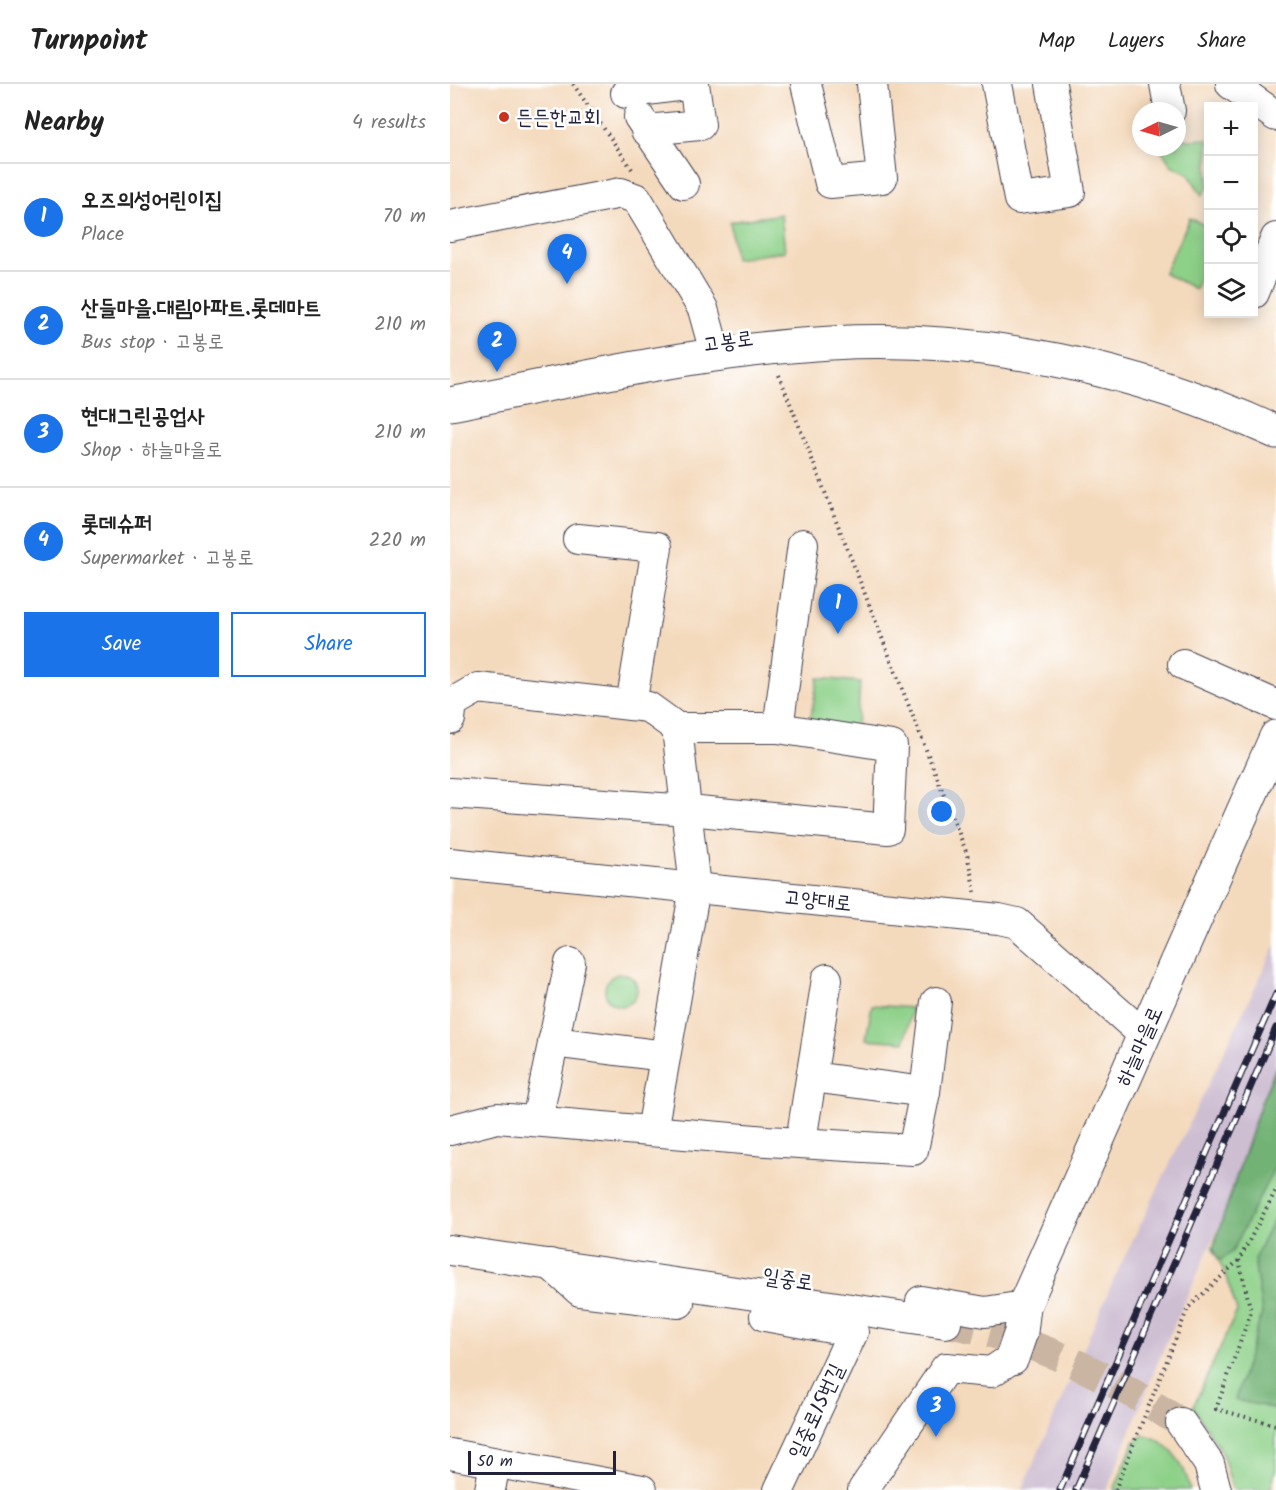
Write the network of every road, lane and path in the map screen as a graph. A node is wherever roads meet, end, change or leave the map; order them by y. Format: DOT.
graph roads {
  1 [pos="573,84"];
  2 [pos="806,84"];
  3 [pos="872,84"];
  4 [pos="997,84"];
  5 [pos="1051,84"];
  6 [pos="1165,84"];
  7 [pos="1231,84"];
  8 [pos="624,88"];
  9 [pos="1168,102"];
  10 [pos="1276,116"];
  11 [pos="646,130"];
  12 [pos="635,174"];
  13 [pos="684,184"];
  14 [pos="450,226"];
  15 [pos="1276,238"];
  16 [pos="1258,283"];
  17 [pos="1007,342"];
  18 [pos="714,349"];
  19 [pos="779,375"];
  20 [pos="450,390"];
  21 [pos="450,405"];
  22 [pos="1276,411"];
  23 [pos="1276,432"];
  24 [pos="578,539"];
  25 [pos="803,544"];
  26 [pos="1183,664"];
  27 [pos="631,705"];
  28 [pos="1276,705"];
  29 [pos="451,708"];
  30 [pos="677,728"];
  31 [pos="778,728"];
  32 [pos="1276,737"];
  33 [pos="450,793"];
  34 [pos="688,810"];
  35 [pos="450,863"];
  36 [pos="695,888"];
  37 [pos="975,896"];
  38 [pos="570,963"];
  39 [pos="826,979"];
  40 [pos="936,1002"];
  41 [pos="1144,1035"];
  42 [pos="553,1042"];
  43 [pos="665,1056"];
  44 [pos="812,1077"];
  45 [pos="925,1092"];
  46 [pos="537,1120"];
  47 [pos="450,1131"];
  48 [pos="652,1131"];
  49 [pos="801,1141"];
  50 [pos="1276,1190"];
  51 [pos="450,1251"];
  52 [pos="1239,1260"];
  53 [pos="550,1264"];
  54 [pos="1024,1306"];
  55 [pos="946,1323"];
  56 [pos="853,1332"];
  57 [pos="1012,1358"];
  58 [pos="1181,1423"];
  59 [pos="1276,1425"];
  60 [pos="450,1454"];
  61 [pos="493,1476"];
  62 [pos="642,1490"];
  63 [pos="779,1490"];
  64 [pos="863,1490"];
  65 [pos="1115,1490"];
  66 [pos="1216,1490"];
  1 -- 12 [label="path"];
  2 -- 3 [label="street"];
  4 -- 5 [label="street"];
  6 -- 9 [label="street"];
  7 -- 10 [label="street"];
  8 -- 11 [label="street"];
  8 -- 11 [label="street"];
  11 -- 13 [label="street"];
  14 -- 18 [label="street"];
  15 -- 16 [label="street"];
  17 -- 18 [label="main road, 고봉로"];
  17 -- 22 [label="main road"];
  17 -- 23 [label="main road"];
  18 -- 20 [label="main road, 고봉로"];
  18 -- 21 [label="main road, 고봉로"];
  19 -- 37 [label="path"];
  24 -- 27 [label="street"];
  25 -- 31 [label="street"];
  26 -- 28 [label="street"];
  27 -- 29 [label="street"];
  27 -- 30 [label="street"];
  30 -- 31 [label="street"];
  30 -- 34 [label="street"];
  31 -- 34 [label="street"];
  32 -- 41 [label="main road, 하늘마을로"];
  33 -- 34 [label="street"];
  34 -- 36 [label="street"];
  35 -- 36 [label="street, 고양대로"];
  36 -- 41 [label="street, 고양대로"];
  36 -- 43 [label="street"];
  38 -- 42 [label="street"];
  39 -- 44 [label="street"];
  40 -- 45 [label="street"];
  41 -- 54 [label="main road, 하늘마을로"];
  42 -- 43 [label="street"];
  42 -- 46 [label="street"];
  43 -- 48 [label="street"];
  44 -- 45 [label="street"];
  44 -- 49 [label="street"];
  45 -- 49 [label="street"];
  46 -- 47 [label="street"];
  46 -- 48 [label="street"];
  48 -- 49 [label="street"];
  50 -- 52 [label="path"];
  51 -- 53 [label="street, 일중로"];
  52 -- 59 [label="path"];
  52 -- 65 [label="path"];
  53 -- 54 [label="street, 일중로"];
  53 -- 55 [label="street, 일중로"];
  53 -- 56 [label="street, 일중로"];
  54 -- 57 [label="main road, 하늘마을로"];
  56 -- 63 [label="street, 일중로15번길"];
  57 -- 64 [label="street"];
  58 -- 66 [label="street"];
  60 -- 61 [label="street"];
  61 -- 62 [label="street"];
}
